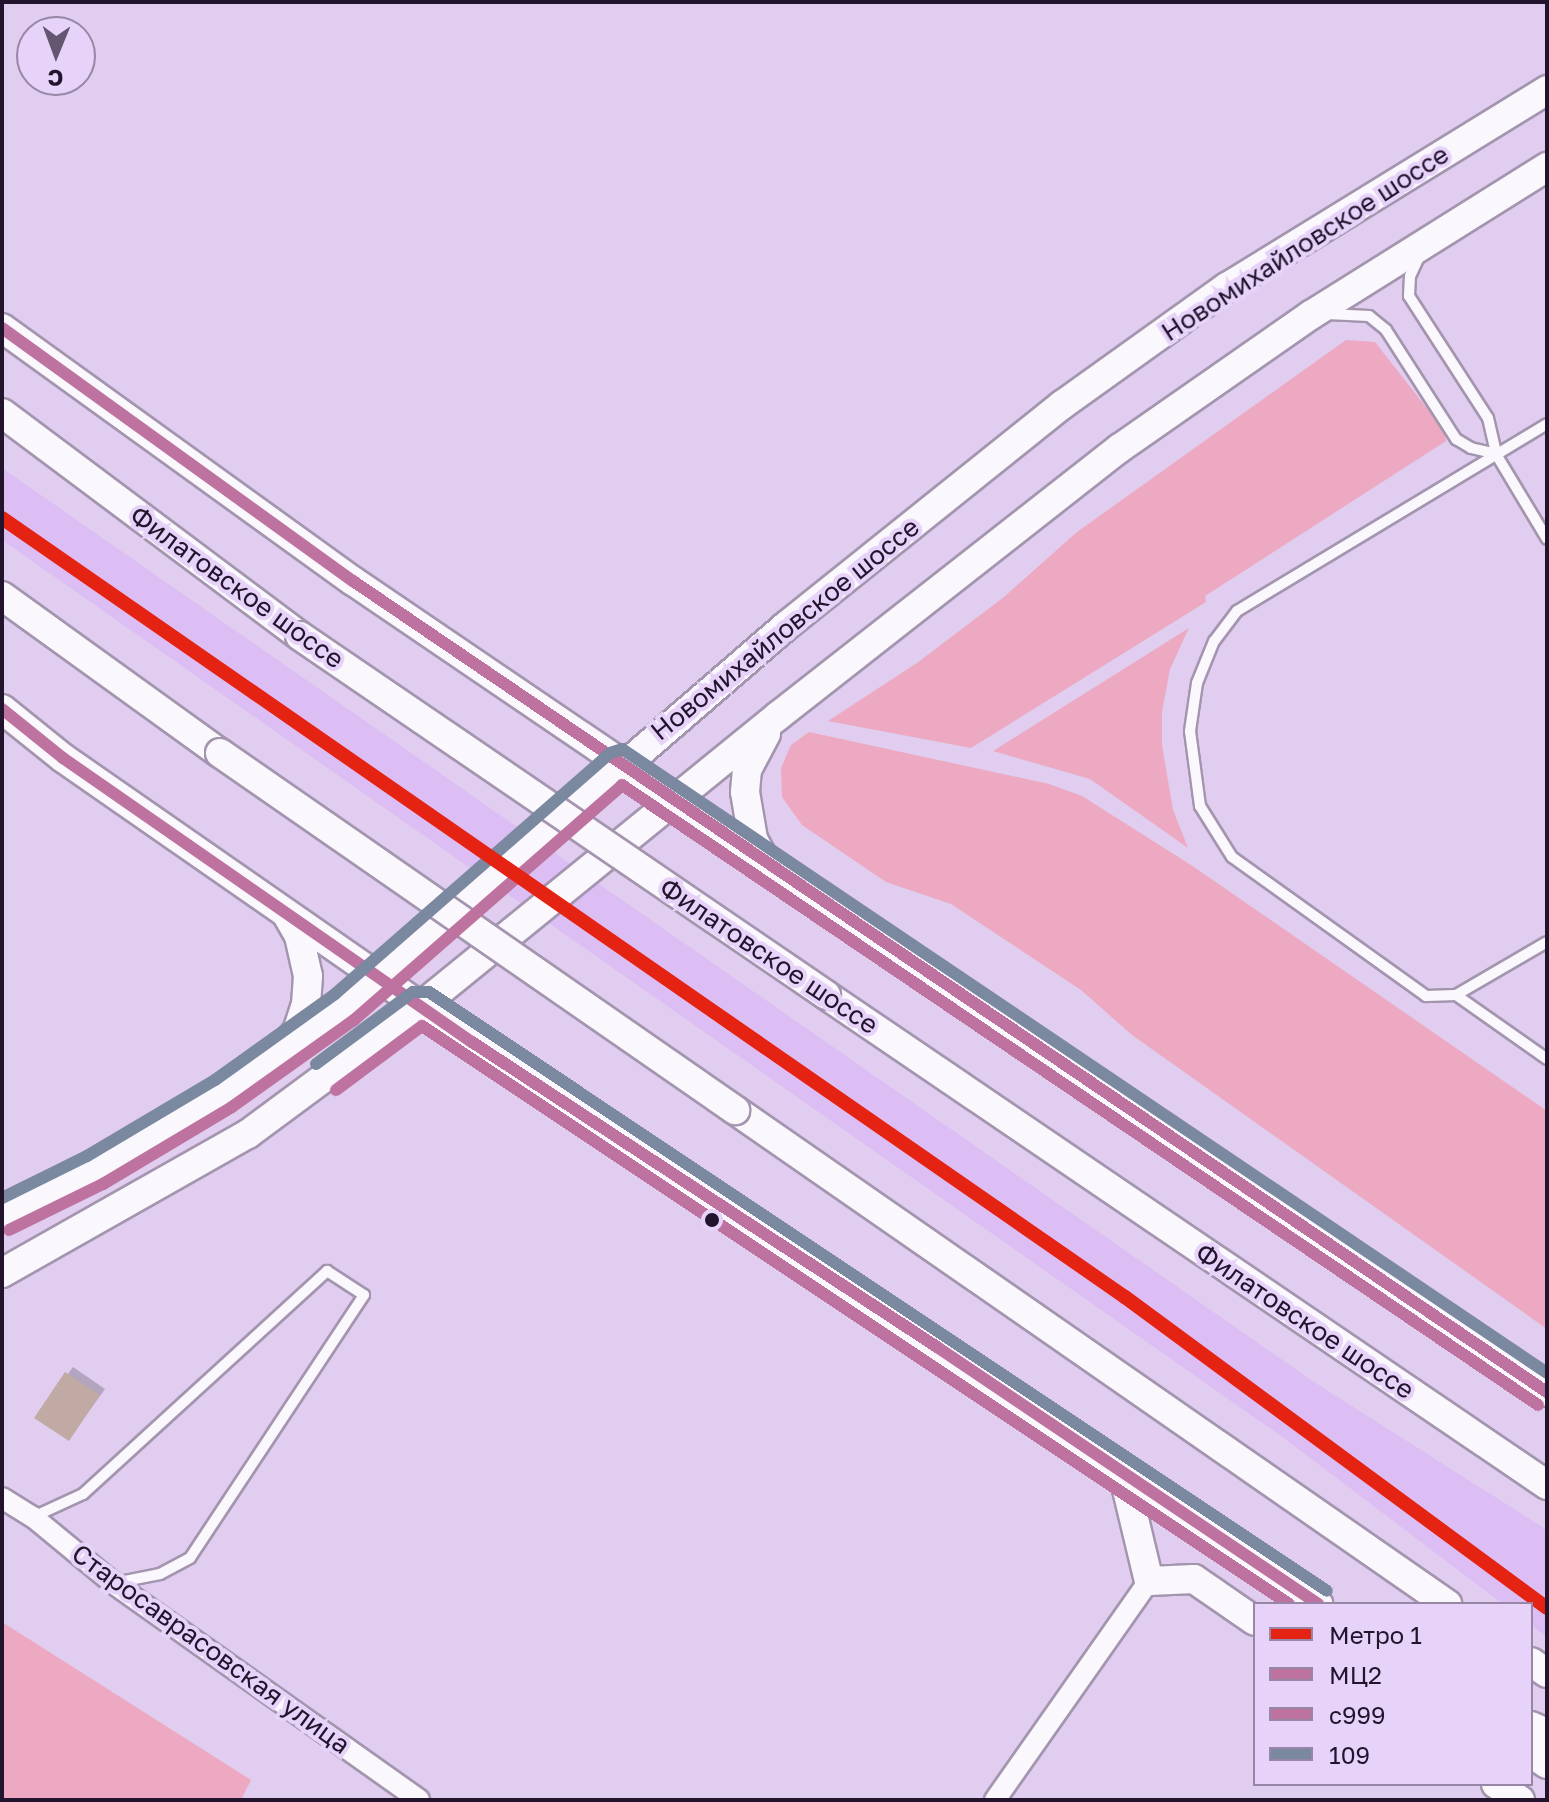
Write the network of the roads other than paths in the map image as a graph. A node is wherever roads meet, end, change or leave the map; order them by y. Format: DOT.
graph roads {
  1 [pos="1547,90"];
  2 [pos="1547,167"];
  3 [pos="1440,232"];
  4 [pos="1311,315"];
  5 [pos="2,328"];
  6 [pos="2,413"];
  7 [pos="1547,424"];
  8 [pos="1496,454"];
  9 [pos="1547,539"];
  10 [pos="2,596"];
  11 [pos="2,709"];
  12 [pos="778,716"];
  13 [pos="621,765"];
  14 [pos="675,801"];
  15 [pos="767,864"];
  16 [pos="284,911"];
  17 [pos="1547,942"];
  18 [pos="381,978"];
  19 [pos="1456,995"];
  20 [pos="421,1006"];
  21 [pos="279,1054"];
  22 [pos="1547,1059"];
  23 [pos="2,1216"];
  24 [pos="2,1273"];
  25 [pos="1547,1392"];
  26 [pos="1123,1473"];
  27 [pos="1547,1485"];
  28 [pos="2,1498"];
  29 [pos="33,1517"];
  30 [pos="1149,1581"];
  31 [pos="113,1583"];
  32 [pos="1315,1602"];
  33 [pos="1444,1602"];
  34 [pos="1253,1620"];
  35 [pos="1499,1786"];
  36 [pos="419,1800"];
  37 [pos="995,1800"];
  38 [pos="1520,1800"];
  1 -- 13 [label="main road, Новомихайловское шоссе"];
  2 -- 3 [label="main road"];
  3 -- 4 [label="main road"];
  3 -- 8 [label="lane"];
  4 -- 8 [label="lane"];
  4 -- 12 [label="main road"];
  5 -- 13 [label="main road"];
  6 -- 27 [label="main road, Филатовское шоссе, bridge"];
  7 -- 8 [label="lane"];
  8 -- 9 [label="lane"];
  8 -- 19 [label="lane"];
  10 -- 33 [label="main road, bridge"];
  11 -- 16 [label="main road"];
  12 -- 14 [label="main road"];
  12 -- 15 [label="main road"];
  13 -- 14 [label="main road"];
  13 -- 18 [label="main road, Новомихайловское шоссе"];
  14 -- 15 [label="main road"];
  14 -- 20 [label="main road"];
  15 -- 25 [label="main road"];
  16 -- 18 [label="main road"];
  16 -- 21 [label="main road"];
  17 -- 19 [label="lane"];
  18 -- 20 [label="main road"];
  18 -- 21 [label="main road, Новомихайловское шоссе"];
  19 -- 22 [label="lane"];
  20 -- 24 [label="main road"];
  20 -- 26 [label="main road"];
  21 -- 23 [label="main road, Новомихайловское шоссе"];
  26 -- 30 [label="main road"];
  26 -- 32 [label="main road"];
  28 -- 29 [label="street, Старосаврасовская улица"];
  29 -- 31 [label="street, Старосаврасовская улица"];
  29 -- 31 [label="lane"];
  30 -- 34 [label="main road"];
  30 -- 37 [label="street"];
  31 -- 36 [label="street, Старосаврасовская улица"];
  35 -- 38 [label="main road"];
}
